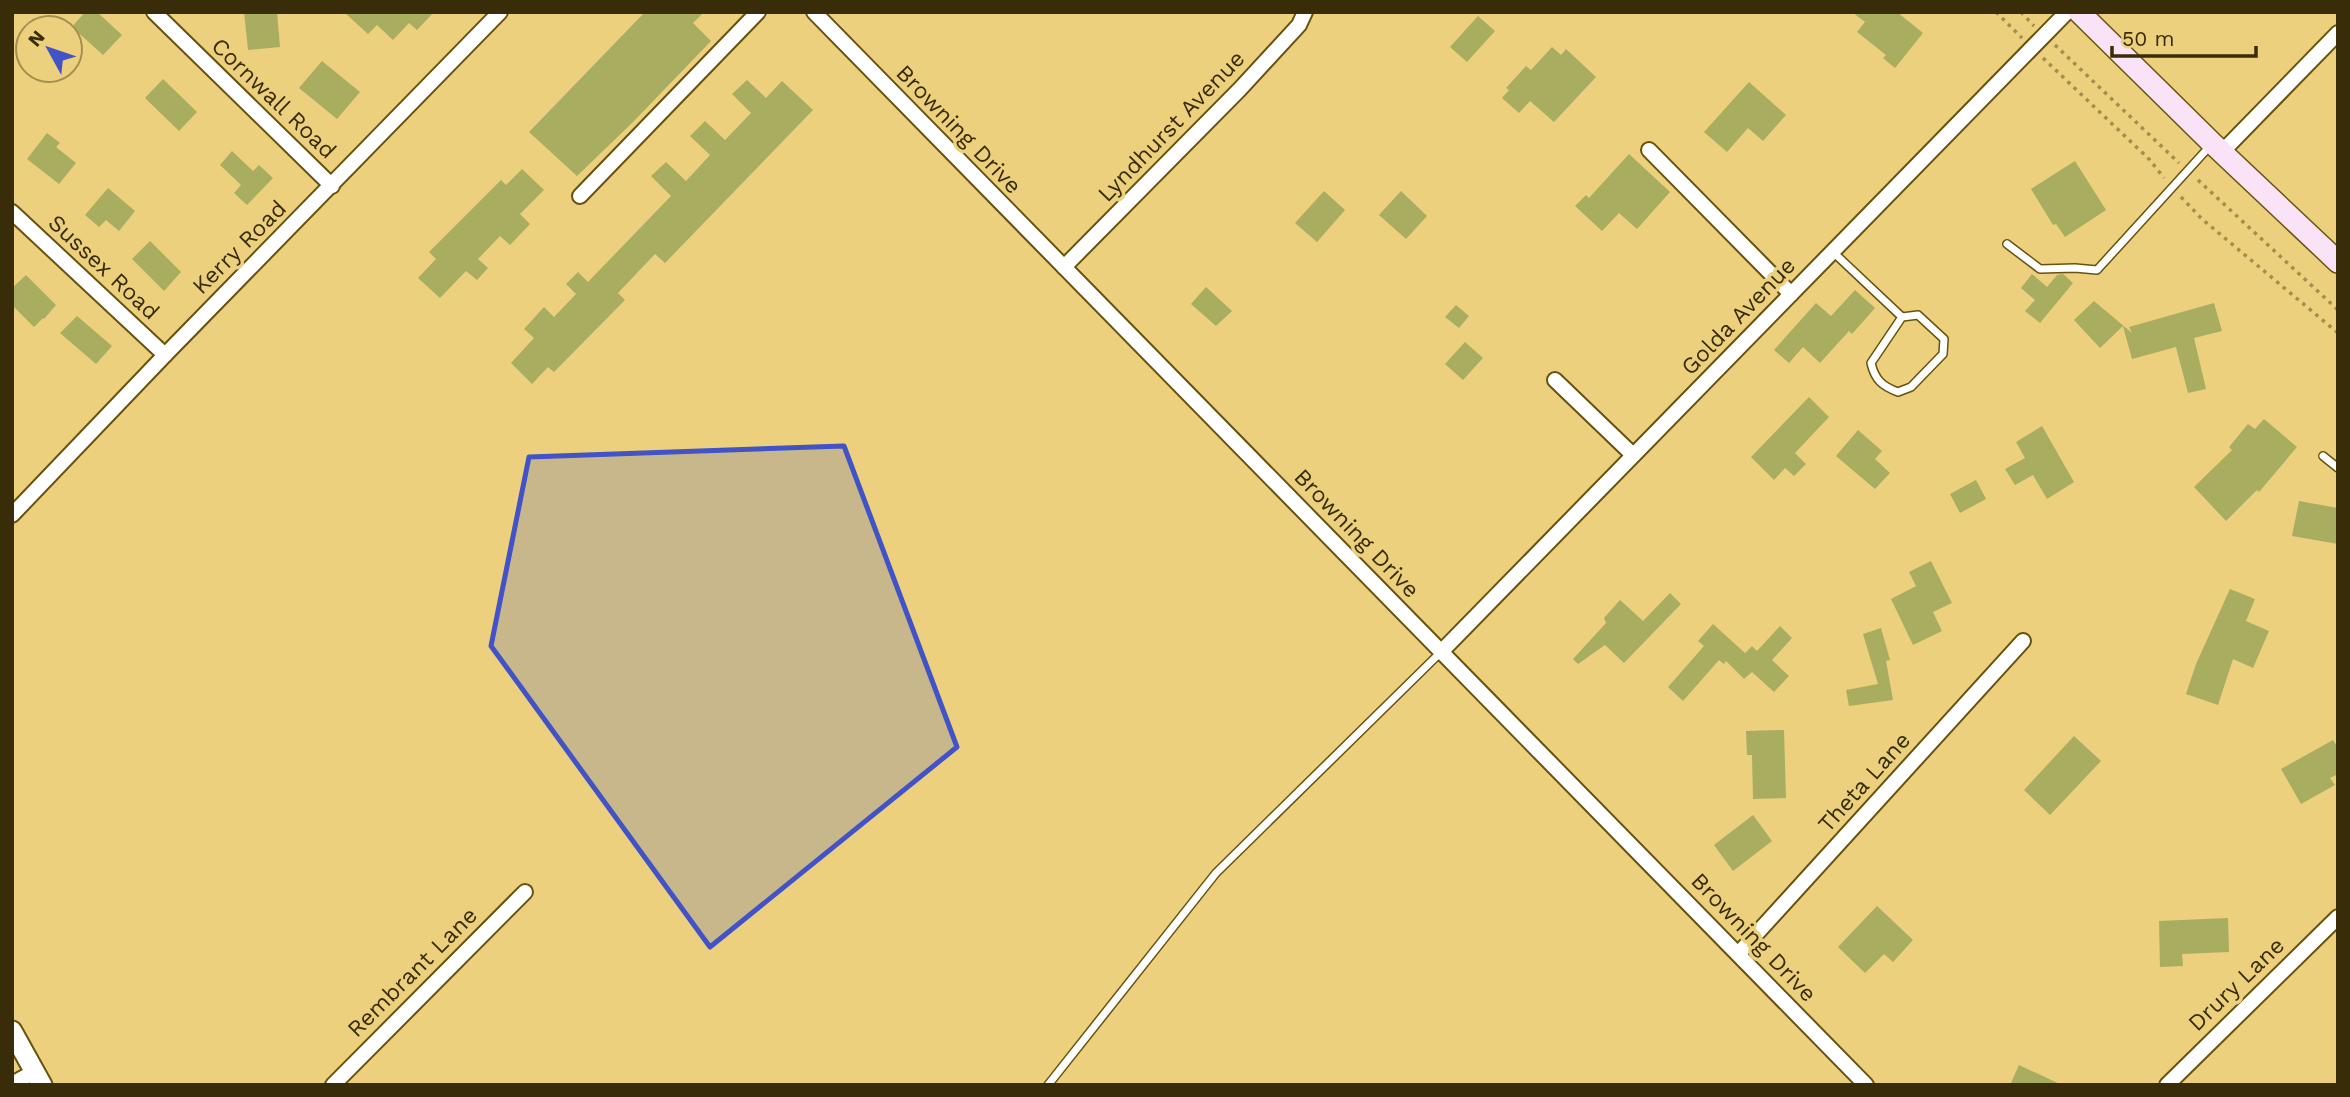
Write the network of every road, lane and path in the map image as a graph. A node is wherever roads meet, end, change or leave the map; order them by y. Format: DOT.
graph roads {
  1 [pos="154,12"];
  2 [pos="758,12"];
  3 [pos="814,12"];
  4 [pos="1305,12"];
  5 [pos="2067,12"];
  6 [pos="2079,12"];
  7 [pos="498,13"];
  8 [pos="2338,33"];
  9 [pos="2217,148"];
  10 [pos="1649,150"];
  11 [pos="332,186"];
  12 [pos="580,196"];
  13 [pos="12,212"];
  14 [pos="2007,244"];
  15 [pos="1833,252"];
  16 [pos="2338,262"];
  17 [pos="1064,267"];
  18 [pos="1791,294"];
  19 [pos="1902,317"];
  20 [pos="165,355"];
  21 [pos="1555,380"];
  22 [pos="1633,456"];
  23 [pos="2323,456"];
  24 [pos="2338,468"];
  25 [pos="12,515"];
  26 [pos="2022,642"];
  27 [pos="1441,652"];
  28 [pos="525,892"];
  29 [pos="2338,917"];
  30 [pos="1739,953"];
  31 [pos="12,1031"];
  32 [pos="38,1078"];
  33 [pos="12,1084"];
  34 [pos="333,1085"];
  35 [pos="1048,1085"];
  36 [pos="1866,1085"];
  37 [pos="2167,1085"];
  1 -- 11 [label="street, Cornwall Road"];
  2 -- 12 [label="street"];
  3 -- 17 [label="street, Browning Drive"];
  4 -- 17 [label="street, Lyndhurst Avenue"];
  5 -- 15 [label="street, Golda Avenue"];
  6 -- 9 [label="main road"];
  7 -- 11 [label="street, Kerry Road"];
  8 -- 9 [label="street"];
  9 -- 14 [label="lane"];
  9 -- 16 [label="main road"];
  10 -- 18 [label="street"];
  11 -- 20 [label="street, Kerry Road"];
  13 -- 20 [label="street, Sussex Road"];
  15 -- 18 [label="street, Golda Avenue"];
  15 -- 19 [label="lane"];
  17 -- 27 [label="street, Browning Drive"];
  18 -- 22 [label="street, Golda Avenue"];
  19 -- 19 [label="lane"];
  20 -- 25 [label="street, Kerry Road"];
  21 -- 22 [label="street"];
  22 -- 27 [label="street, Golda Avenue"];
  23 -- 24 [label="lane"];
  26 -- 30 [label="street, Theta Lane"];
  27 -- 30 [label="street, Browning Drive"];
  27 -- 35 [label="lane"];
  28 -- 34 [label="street, Rembrant Lane"];
  29 -- 37 [label="street, Drury Lane"];
  30 -- 36 [label="street, Browning Drive"];
  31 -- 32 [label="street"];
  32 -- 33 [label="street"];
}
